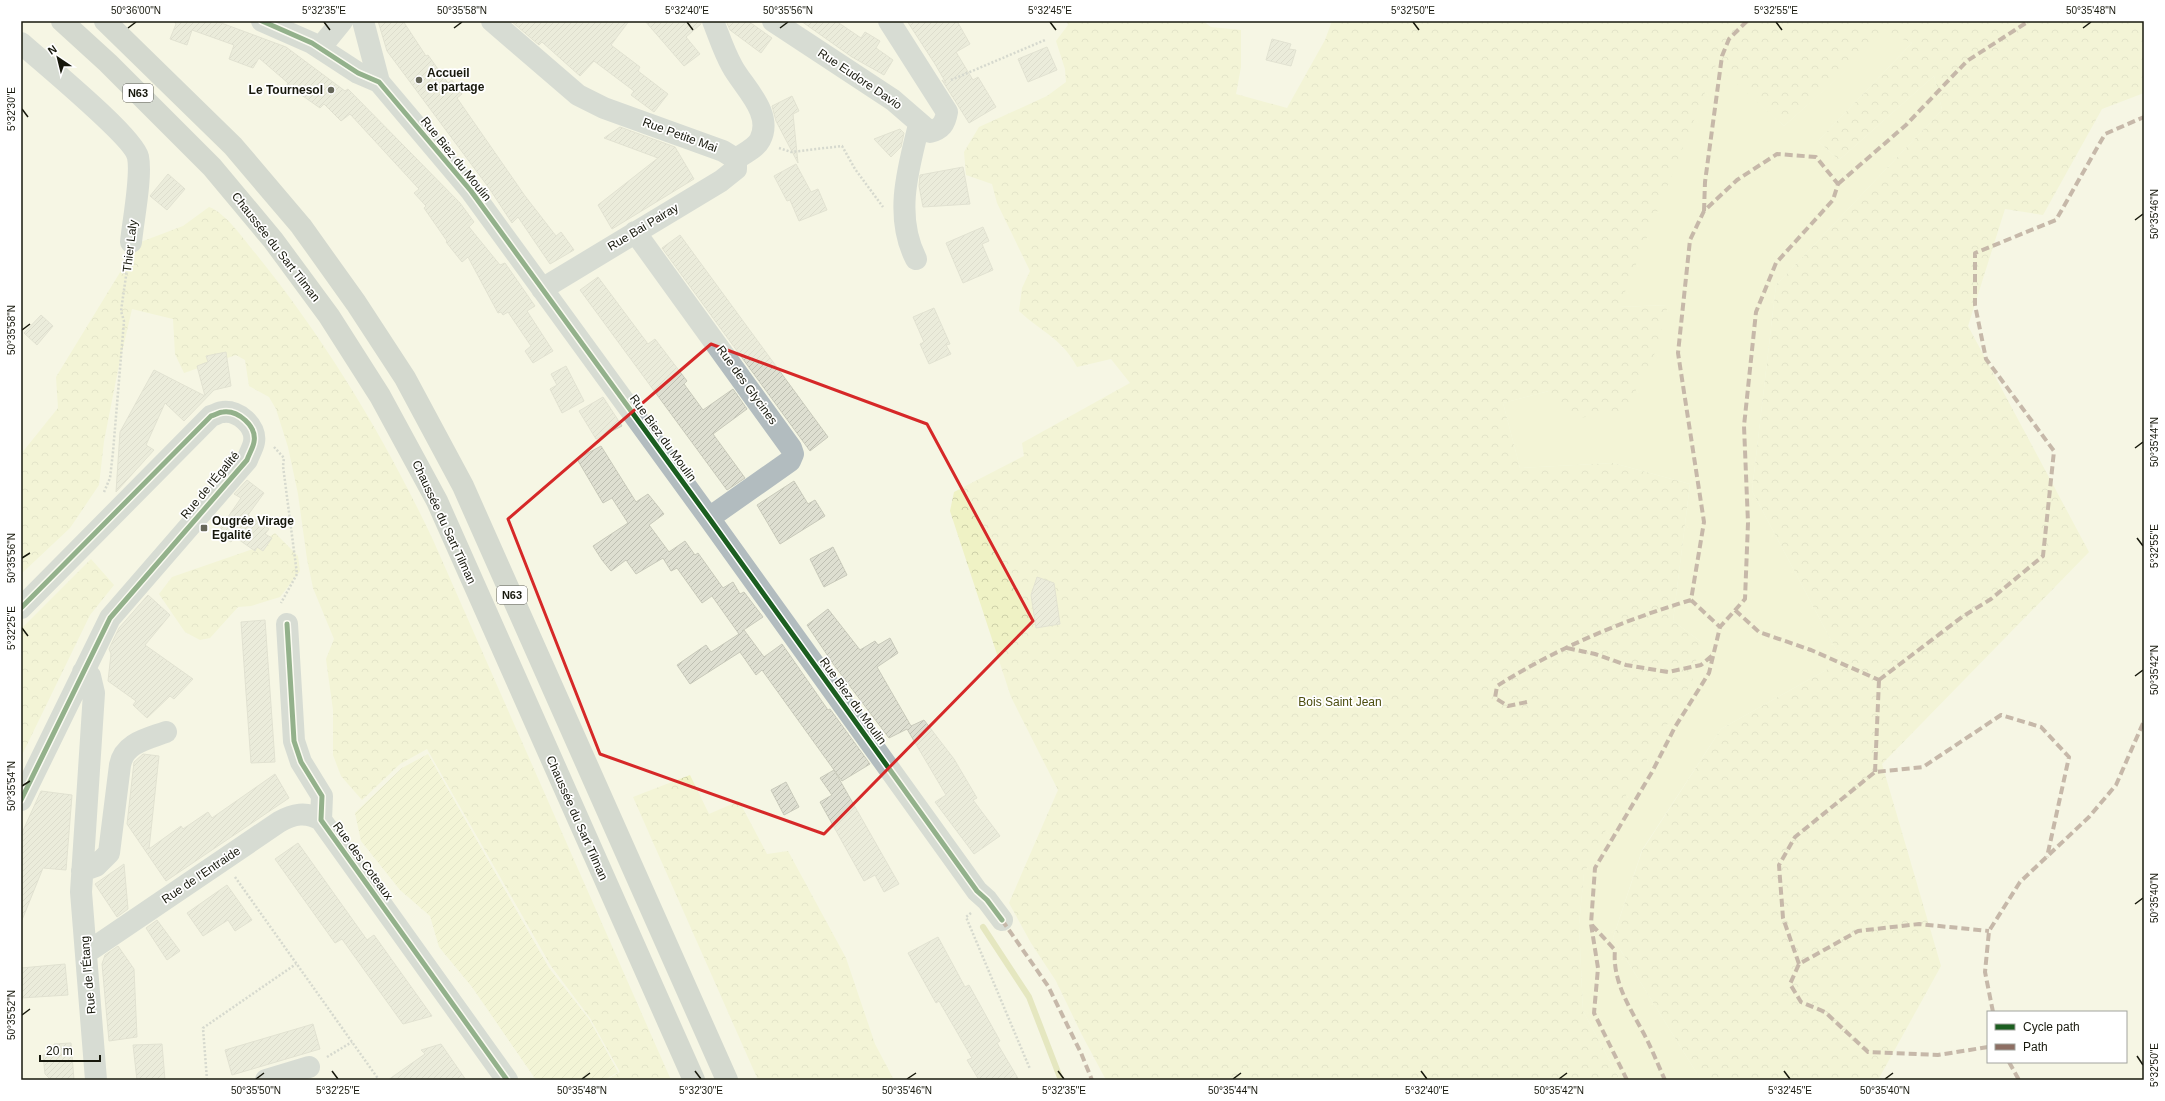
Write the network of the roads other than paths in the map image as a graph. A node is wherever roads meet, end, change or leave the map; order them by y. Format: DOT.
graph roads {
  1 [pos="62,21"];
  2 [pos="105,21"];
  3 [pos="262,21"];
  4 [pos="342,21"];
  5 [pos="363,21"];
  6 [pos="492,21"];
  7 [pos="713,21"];
  8 [pos="773,21"];
  9 [pos="889,21"];
  10 [pos="21,43"];
  11 [pos="320,48"];
  12 [pos="379,82"];
  13 [pos="919,125"];
  14 [pos="736,159"];
  15 [pos="635,232"];
  16 [pos="130,242"];
  17 [pos="916,259"];
  18 [pos="542,289"];
  19 [pos="709,518"];
  20 [pos="21,608"];
  21 [pos="283,615"];
  22 [pos="83,672"];
  23 [pos="166,732"];
  24 [pos="21,800"];
  25 [pos="321,820"];
  26 [pos="82,871"];
  27 [pos="1002,920"];
  28 [pos="86,953"];
  29 [pos="309,1067"];
  30 [pos="276,1079"];
  31 [pos="96,1080"];
  32 [pos="507,1080"];
  33 [pos="694,1080"];
  34 [pos="727,1080"];
  1 -- 33 [label="highway, Chaussée du Sart Tilman / N63"];
  2 -- 34 [label="highway, N63"];
  3 -- 11 [label="street, Rue Biez du Moulin"];
  4 -- 11 [label="street"];
  5 -- 12 [label="street"];
  6 -- 14 [label="street, Rue Petite Mai"];
  7 -- 14 [label="street"];
  8 -- 13 [label="street, Rue Eudore Davio"];
  9 -- 13 [label="street, Rue Eudore Davio"];
  10 -- 16 [label="street, Thier Laly"];
  11 -- 12 [label="street, Rue Biez du Moulin"];
  12 -- 18 [label="street, Rue Biez du Moulin"];
  13 -- 17 [label="street"];
  14 -- 15 [label="street, Rue Bai Pairay"];
  15 -- 18 [label="street, Rue Bai Pairay"];
  15 -- 19 [label="street, Rue des Glycines"];
  18 -- 19 [label="street, Rue Biez du Moulin"];
  19 -- 27 [label="street, Rue Biez du Moulin"];
  20 -- 22 [label="street, Rue de l'Égalité"];
  21 -- 25 [label="street, Rue des Coteaux"];
  22 -- 24 [label="street, Rue de l'Égalité"];
  22 -- 26 [label="street, Rue de l'Étang"];
  23 -- 26 [label="street"];
  25 -- 28 [label="street, Rue de l'Entraide"];
  25 -- 32 [label="street, Rue des Coteaux"];
  26 -- 28 [label="street, Rue de l'Étang"];
  28 -- 31 [label="street, Rue de l'Étang"];
  29 -- 30 [label="street"];
}
